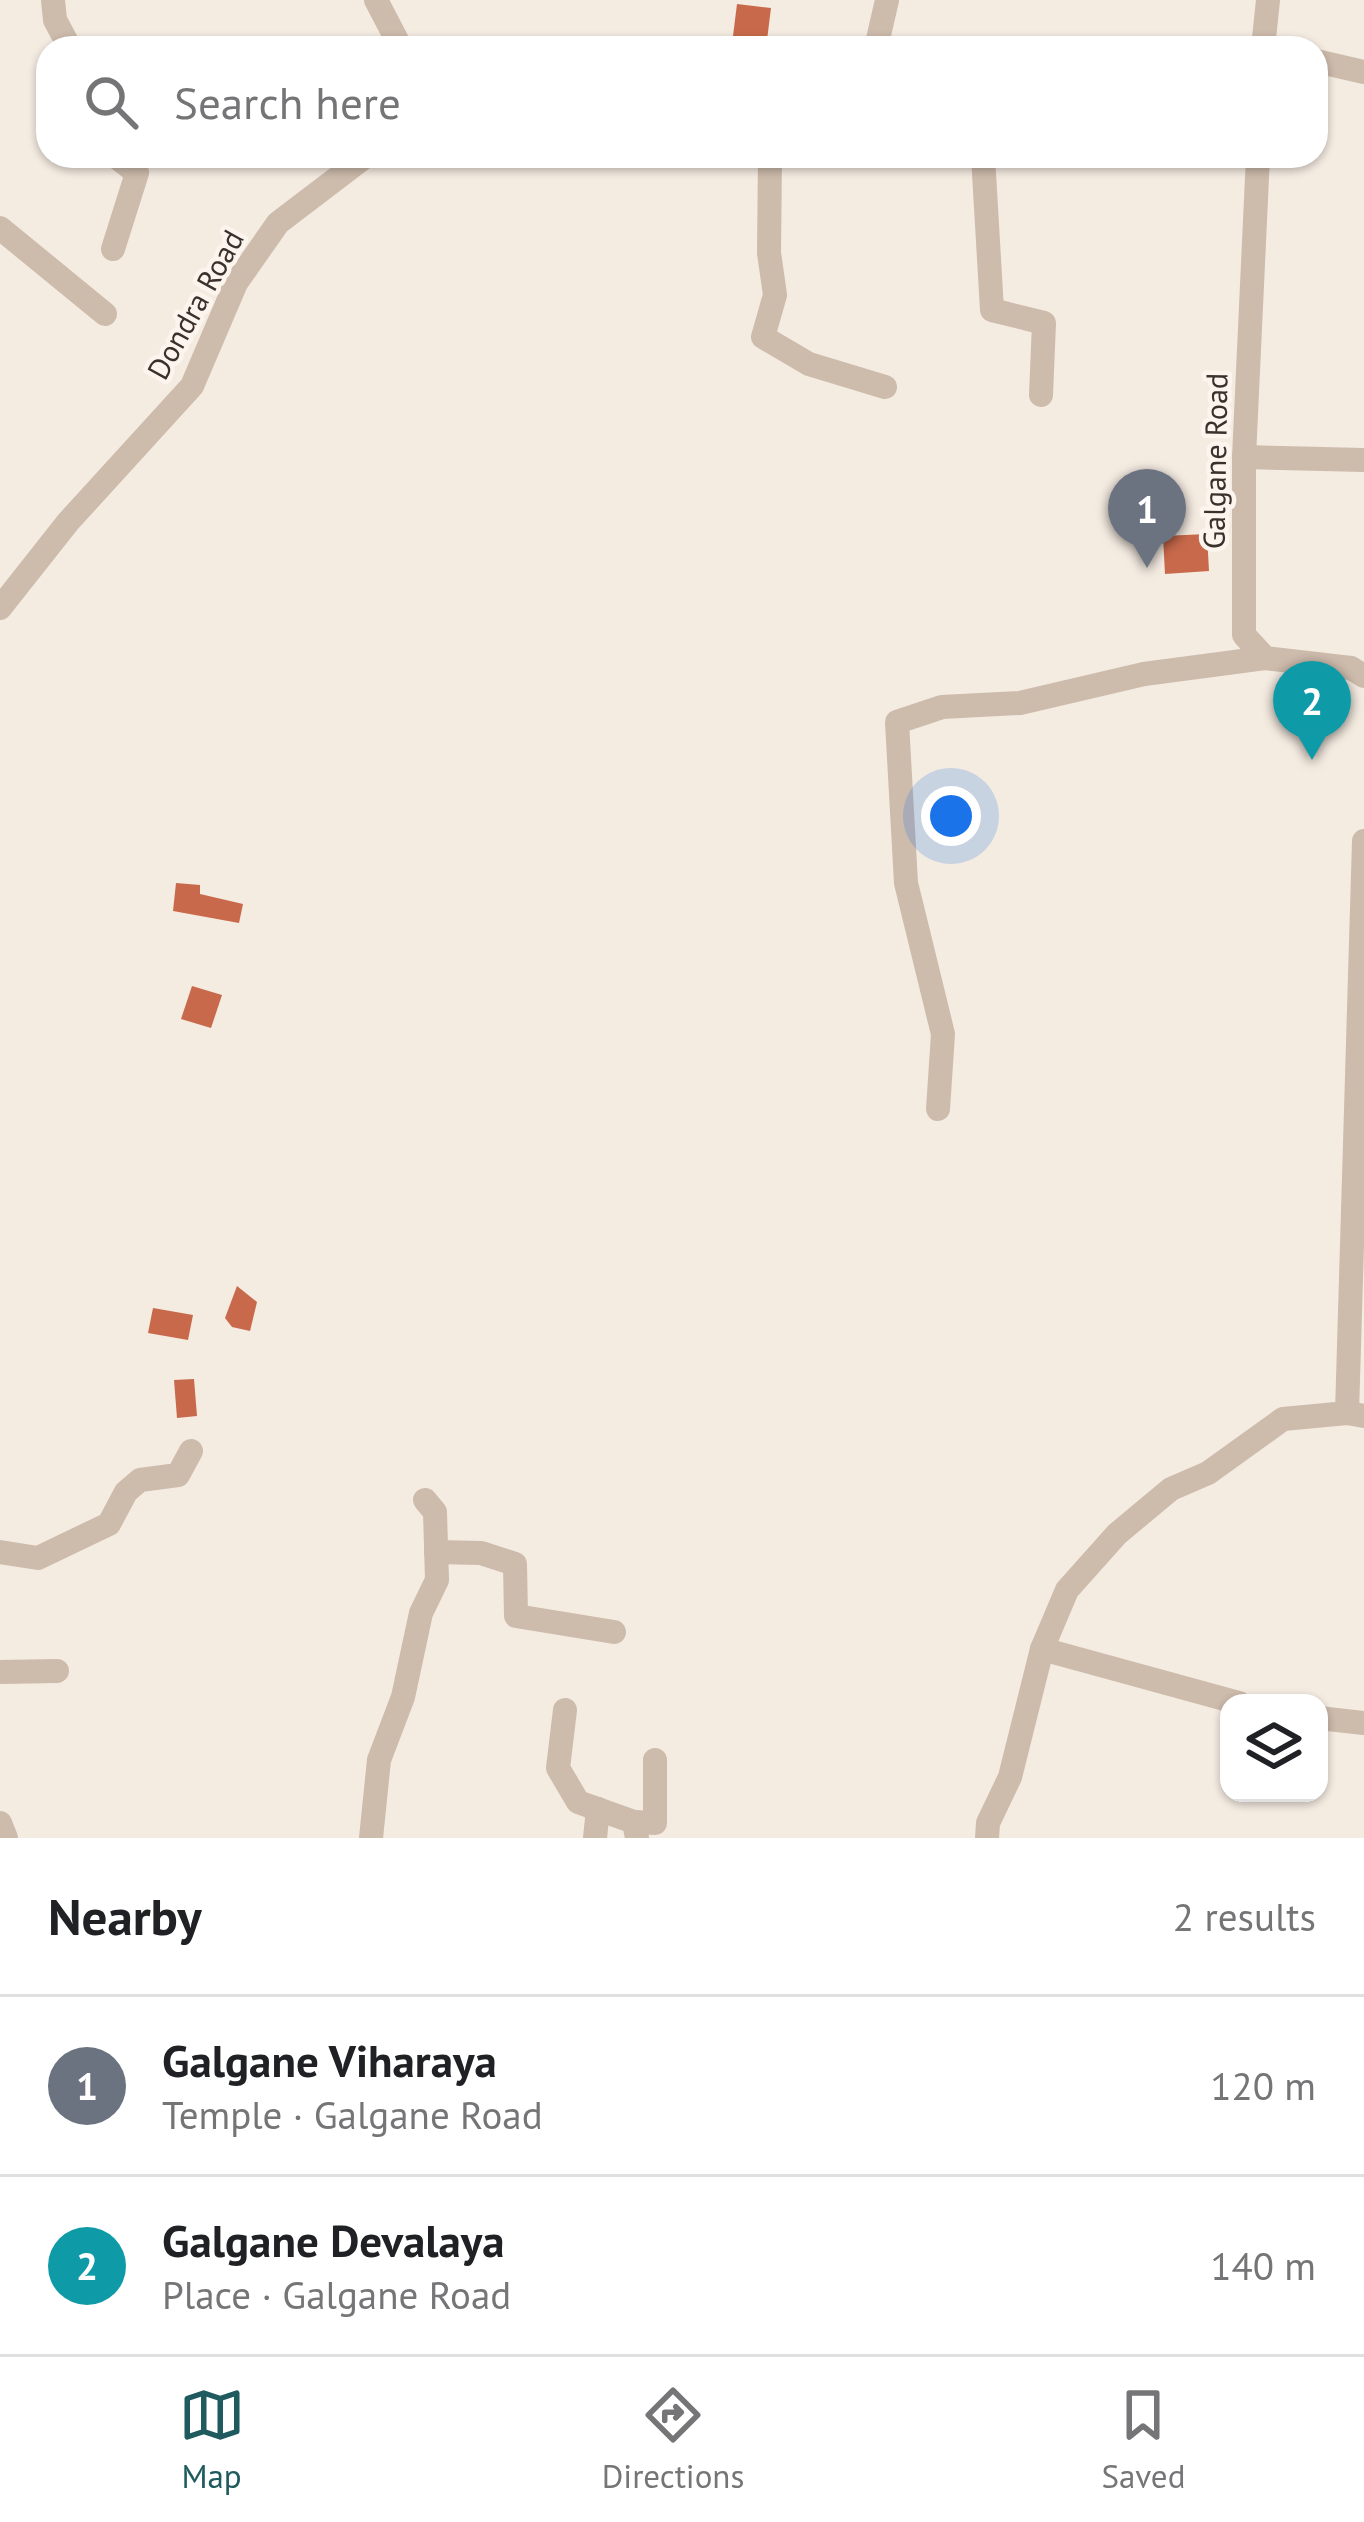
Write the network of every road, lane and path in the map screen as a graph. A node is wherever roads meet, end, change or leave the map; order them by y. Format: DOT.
graph roads {
  1 [pos="53,0"];
  2 [pos="376,0"];
  3 [pos="887,0"];
  4 [pos="1268,0"];
  5 [pos="64,36"];
  6 [pos="395,36"];
  7 [pos="879,36"];
  8 [pos="1264,36"];
  9 [pos="1328,65"];
  10 [pos="1364,73"];
  11 [pos="131,168"];
  12 [pos="350,168"];
  13 [pos="770,168"];
  14 [pos="984,168"];
  15 [pos="1257,168"];
  16 [pos="0,228"];
  17 [pos="113,249"];
  18 [pos="105,314"];
  19 [pos="885,387"];
  20 [pos="1041,395"];
  21 [pos="1244,457"];
  22 [pos="1364,460"];
  23 [pos="0,608"];
  24 [pos="1265,658"];
  25 [pos="1364,676"];
  26 [pos="1364,841"];
  27 [pos="938,1109"];
  28 [pos="1356,1415"];
  29 [pos="191,1451"];
  30 [pos="425,1500"];
  31 [pos="0,1552"];
  32 [pos="436,1552"];
  33 [pos="614,1632"];
  34 [pos="1042,1649"];
  35 [pos="57,1671"];
  36 [pos="0,1672"];
  37 [pos="1220,1698"];
  38 [pos="565,1710"];
  39 [pos="1328,1719"];
  40 [pos="1364,1723"];
  41 [pos="655,1760"];
  42 [pos="598,1809"];
  43 [pos="0,1823"];
  44 [pos="636,1830"];
  45 [pos="6,1838"];
  46 [pos="371,1838"];
  47 [pos="595,1838"];
  48 [pos="987,1838"];
  1 -- 5 [label="street"];
  2 -- 6 [label="street"];
  3 -- 7 [label="street"];
  4 -- 8 [label="street"];
  9 -- 10 [label="street"];
  11 -- 17 [label="street"];
  12 -- 23 [label="street, Dondra Road"];
  13 -- 19 [label="street"];
  14 -- 20 [label="street"];
  15 -- 21 [label="street, Galgane Road"];
  16 -- 18 [label="street"];
  21 -- 22 [label="street"];
  21 -- 24 [label="street, Galgane Road"];
  24 -- 25 [label="street"];
  24 -- 27 [label="street"];
  26 -- 28 [label="street"];
  28 -- 34 [label="street"];
  29 -- 31 [label="street"];
  30 -- 32 [label="street"];
  32 -- 33 [label="street"];
  32 -- 46 [label="street"];
  34 -- 37 [label="street"];
  34 -- 48 [label="street"];
  35 -- 36 [label="street"];
  38 -- 42 [label="street"];
  39 -- 40 [label="street"];
  41 -- 44 [label="street"];
  42 -- 44 [label="street"];
  42 -- 47 [label="street"];
  43 -- 45 [label="street"];
}
